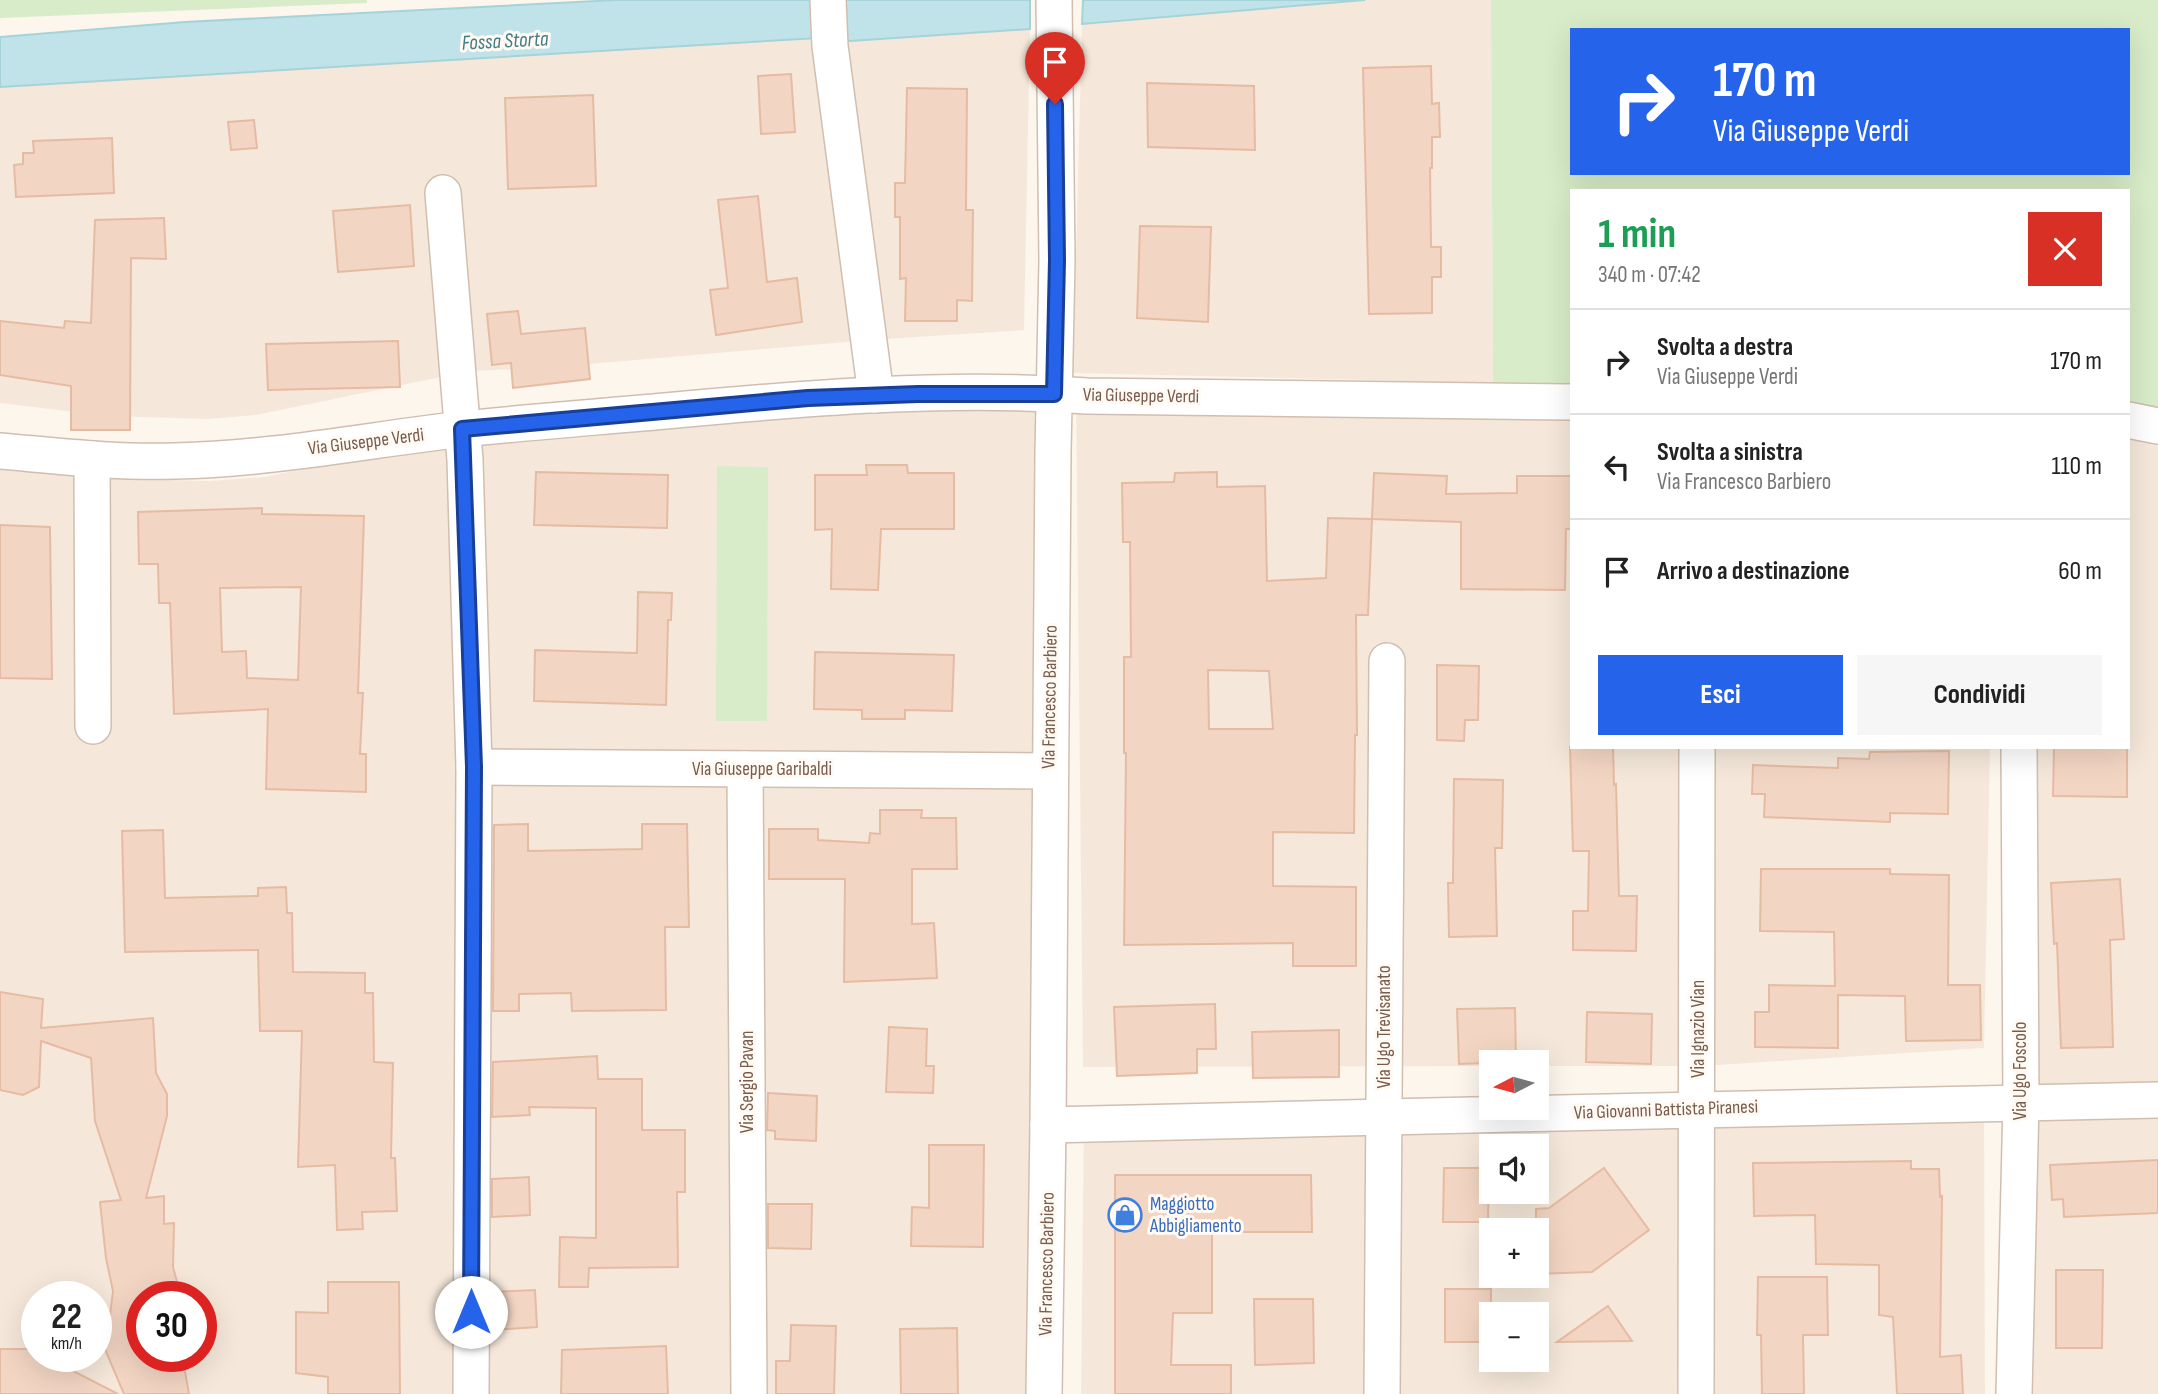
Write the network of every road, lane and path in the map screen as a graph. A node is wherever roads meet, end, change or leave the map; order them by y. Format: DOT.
graph roads {
  1 [pos="828,0"];
  2 [pos="1054,0"];
  3 [pos="443,193"];
  4 [pos="1054,394"];
  5 [pos="876,395"];
  6 [pos="1570,402"];
  7 [pos="2130,420"];
  8 [pos="2158,426"];
  9 [pos="462,429"];
  10 [pos="0,451"];
  11 [pos="92,459"];
  12 [pos="1387,661"];
  13 [pos="93,726"];
  14 [pos="1697,749"];
  15 [pos="2019,749"];
  16 [pos="474,767"];
  17 [pos="745,769"];
  18 [pos="1049,771"];
  19 [pos="2158,1100"];
  20 [pos="2021,1102"];
  21 [pos="1698,1108"];
  22 [pos="1384,1118"];
  23 [pos="1048,1125"];
  24 [pos="471,1394"];
  25 [pos="749,1394"];
  26 [pos="1044,1394"];
  27 [pos="1382,1394"];
  28 [pos="1696,1394"];
  29 [pos="2014,1394"];
  1 -- 5 [label="street"];
  2 -- 4 [label="street, Via Francesco Barbiero"];
  3 -- 9 [label="street"];
  4 -- 5 [label="street, Via Giuseppe Verdi"];
  4 -- 6 [label="street, Via Giuseppe Verdi"];
  4 -- 18 [label="street, Via Francesco Barbiero"];
  5 -- 9 [label="street, Via Giuseppe Verdi"];
  7 -- 8 [label="street"];
  9 -- 11 [label="street, Via Giuseppe Verdi"];
  9 -- 16 [label="street"];
  10 -- 11 [label="street, Via Giuseppe Verdi"];
  11 -- 13 [label="street"];
  12 -- 22 [label="street, Via Ugo Trevisanato"];
  14 -- 21 [label="street, Via Ignazio Vian"];
  15 -- 20 [label="street, Via Ugo Foscolo"];
  16 -- 17 [label="street, Via Giuseppe Garibaldi"];
  16 -- 24 [label="street"];
  17 -- 18 [label="street, Via Giuseppe Garibaldi"];
  17 -- 25 [label="street, Via Sergio Pavan"];
  18 -- 23 [label="street, Via Francesco Barbiero"];
  19 -- 20 [label="street, Via Giovanni Battista Piranesi"];
  20 -- 21 [label="street, Via Giovanni Battista Piranesi"];
  20 -- 29 [label="street, Via Ugo Foscolo"];
  21 -- 22 [label="street, Via Giovanni Battista Piranesi"];
  21 -- 28 [label="street, Via Ignazio Vian"];
  22 -- 23 [label="street, Via Giovanni Battista Piranesi"];
  22 -- 27 [label="street, Via Ugo Trevisanato"];
  23 -- 26 [label="street, Via Francesco Barbiero"];
}
